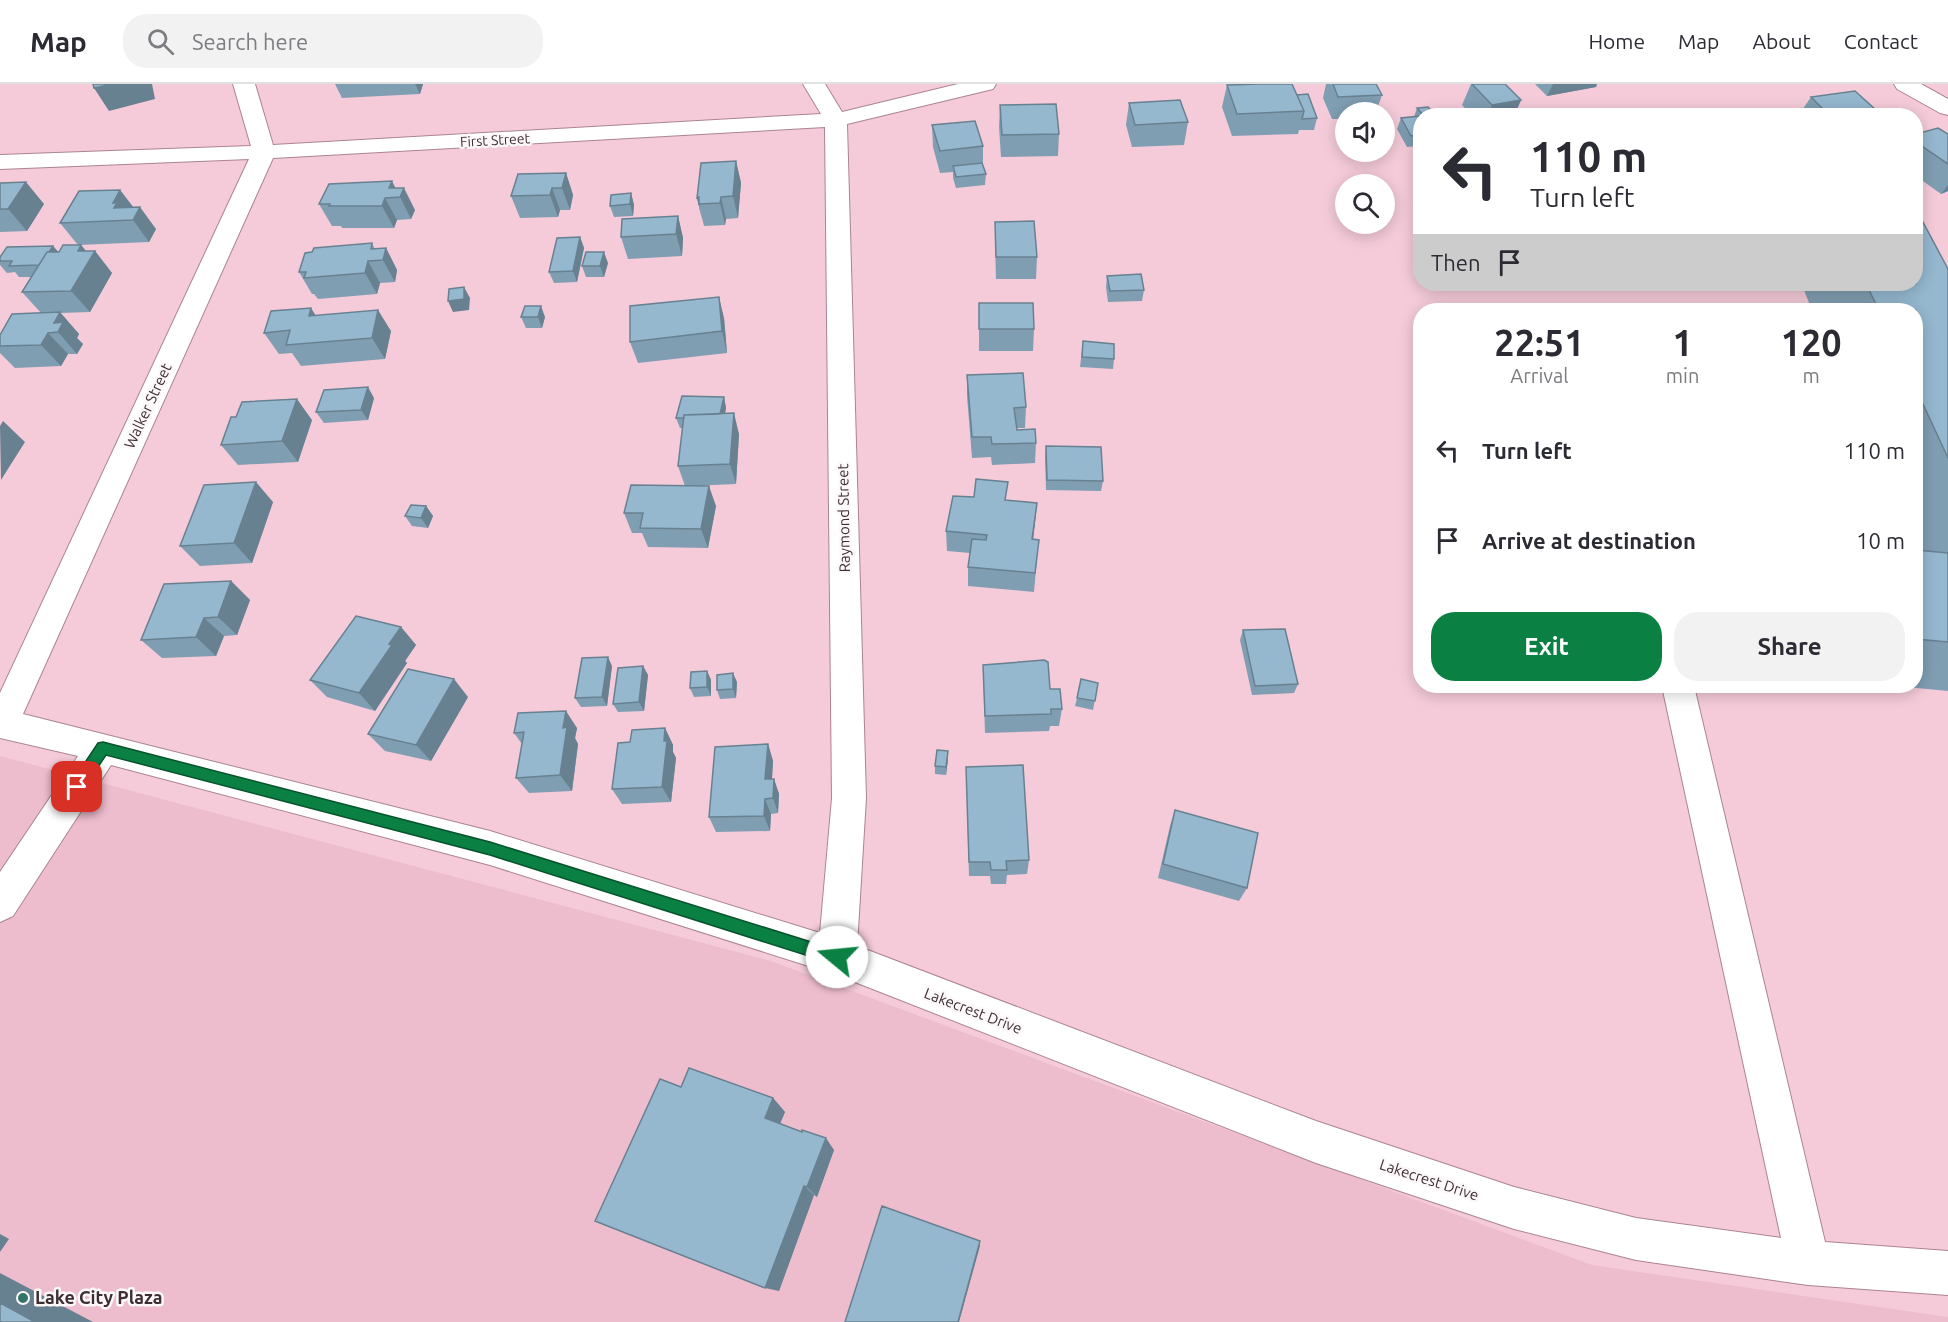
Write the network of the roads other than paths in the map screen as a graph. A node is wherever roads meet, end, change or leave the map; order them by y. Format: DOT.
graph roads {
  1 [pos="243,84"];
  2 [pos="814,84"];
  3 [pos="985,84"];
  4 [pos="1905,84"];
  5 [pos="1948,108"];
  6 [pos="836,120"];
  7 [pos="264,152"];
  8 [pos="0,162"];
  9 [pos="1679,693"];
  10 [pos="1,724"];
  11 [pos="103,748"];
  12 [pos="0,904"];
  13 [pos="837,957"];
  14 [pos="1808,1263"];
  15 [pos="1948,1273"];
  1 -- 7 [label="street"];
  2 -- 6 [label="street"];
  3 -- 6 [label="street, First Street"];
  4 -- 5 [label="street"];
  6 -- 7 [label="street, First Street"];
  6 -- 13 [label="street, Raymond Street"];
  7 -- 8 [label="street, First Street"];
  7 -- 10 [label="street, Walker Street"];
  9 -- 14 [label="street"];
  10 -- 11 [label="street, Lakecrest Drive"];
  11 -- 12 [label="street"];
  11 -- 13 [label="street, Lakecrest Drive"];
  13 -- 14 [label="street, Lakecrest Drive"];
  14 -- 15 [label="street, Lakecrest Drive"];
}
